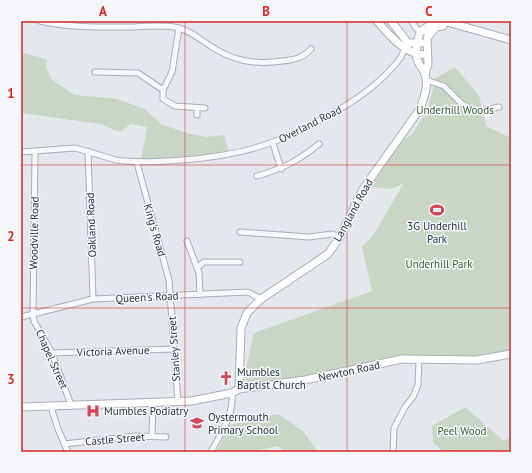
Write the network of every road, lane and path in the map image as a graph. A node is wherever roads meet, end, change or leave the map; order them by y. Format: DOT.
graph roads {
  1 [pos="40,21"];
  2 [pos="377,21"];
  3 [pos="391,21"];
  4 [pos="412,21"];
  5 [pos="149,24"];
  6 [pos="433,24"];
  7 [pos="179,28"];
  8 [pos="420,32"];
  9 [pos="430,32"];
  10 [pos="511,40"];
  11 [pos="426,43"];
  12 [pos="417,44"];
  13 [pos="406,46"];
  14 [pos="311,49"];
  15 [pos="416,55"];
  16 [pos="427,55"];
  17 [pos="95,72"];
  18 [pos="425,77"];
  19 [pos="163,90"];
  20 [pos="499,107"];
  21 [pos="197,108"];
  22 [pos="205,108"];
  23 [pos="197,115"];
  24 [pos="273,143"];
  25 [pos="319,144"];
  26 [pos="88,151"];
  27 [pos="21,152"];
  28 [pos="35,152"];
  29 [pos="137,163"];
  30 [pos="280,169"];
  31 [pos="257,176"];
  32 [pos="240,232"];
  33 [pos="340,237"];
  34 [pos="187,241"];
  35 [pos="240,262"];
  36 [pos="197,268"];
  37 [pos="200,294"];
  38 [pos="170,296"];
  39 [pos="261,299"];
  40 [pos="93,300"];
  41 [pos="33,314"];
  42 [pos="21,317"];
  43 [pos="174,349"];
  44 [pos="52,353"];
  45 [pos="511,354"];
  46 [pos="419,359"];
  47 [pos="235,391"];
  48 [pos="153,402"];
  49 [pos="178,402"];
  50 [pos="71,405"];
  51 [pos="21,407"];
  52 [pos="51,407"];
  53 [pos="152,436"];
  54 [pos="166,437"];
  55 [pos="64,444"];
  56 [pos="68,452"];
  57 [pos="211,452"];
  58 [pos="393,452"];
  1 -- 5 [label="street"];
  2 -- 13 [label="main road"];
  3 -- 13 [label="main road"];
  4 -- 8 [label="street"];
  5 -- 7 [label="street"];
  6 -- 8 [label="main road"];
  6 -- 9 [label="main road"];
  6 -- 10 [label="main road"];
  7 -- 14 [label="street"];
  7 -- 19 [label="street"];
  8 -- 9 [label="street"];
  8 -- 12 [label="main road"];
  9 -- 11 [label="main road, Langland Road"];
  11 -- 12 [label="main road"];
  11 -- 16 [label="main road, Langland Road"];
  12 -- 13 [label="main road"];
  12 -- 15 [label="main road"];
  13 -- 15 [label="main road"];
  13 -- 24 [label="street, Overland Road"];
  15 -- 16 [label="main road"];
  15 -- 18 [label="main road"];
  16 -- 18 [label="main road, Langland Road"];
  17 -- 19 [label="street"];
  18 -- 20 [label="street"];
  18 -- 33 [label="main road, Langland Road"];
  19 -- 21 [label="street"];
  21 -- 22 [label="street"];
  21 -- 23 [label="street"];
  24 -- 29 [label="street, Overland Road"];
  24 -- 30 [label="street"];
  25 -- 30 [label="street"];
  26 -- 28 [label="street, Overland Road"];
  26 -- 29 [label="street, Overland Road"];
  26 -- 40 [label="street, Oakland Road"];
  27 -- 28 [label="street, Overland Road"];
  28 -- 41 [label="street, Woodville Road"];
  29 -- 38 [label="street, King's Road"];
  30 -- 31 [label="street"];
  32 -- 33 [label="street"];
  33 -- 39 [label="main road, Langland Road"];
  34 -- 36 [label="street"];
  35 -- 36 [label="street"];
  36 -- 37 [label="street"];
  37 -- 38 [label="street, Queen's Road"];
  37 -- 39 [label="street, Queen's Road"];
  38 -- 40 [label="street, Queen's Road"];
  38 -- 43 [label="street, Stanley Street"];
  39 -- 47 [label="main road, Langland Road"];
  40 -- 41 [label="street, Queen's Road"];
  41 -- 42 [label="street, Queen's Road"];
  41 -- 44 [label="street, Chapel Street"];
  43 -- 44 [label="street, Victoria Avenue"];
  43 -- 49 [label="street, Stanley Street"];
  44 -- 50 [label="street, Chapel Street"];
  45 -- 46 [label="main road, Newton Road"];
  46 -- 47 [label="main road, Newton Road"];
  46 -- 58 [label="street"];
  47 -- 49 [label="main road, Newton Road"];
  47 -- 57 [label="street"];
  48 -- 49 [label="main road, Newton Road"];
  48 -- 50 [label="main road, Newton Road"];
  48 -- 53 [label="street"];
  50 -- 52 [label="main road, Newton Road"];
  51 -- 52 [label="main road, Newton Road"];
  52 -- 55 [label="street"];
  53 -- 54 [label="street, Castle Street"];
  53 -- 55 [label="street, Castle Street"];
  55 -- 56 [label="street"];
}
